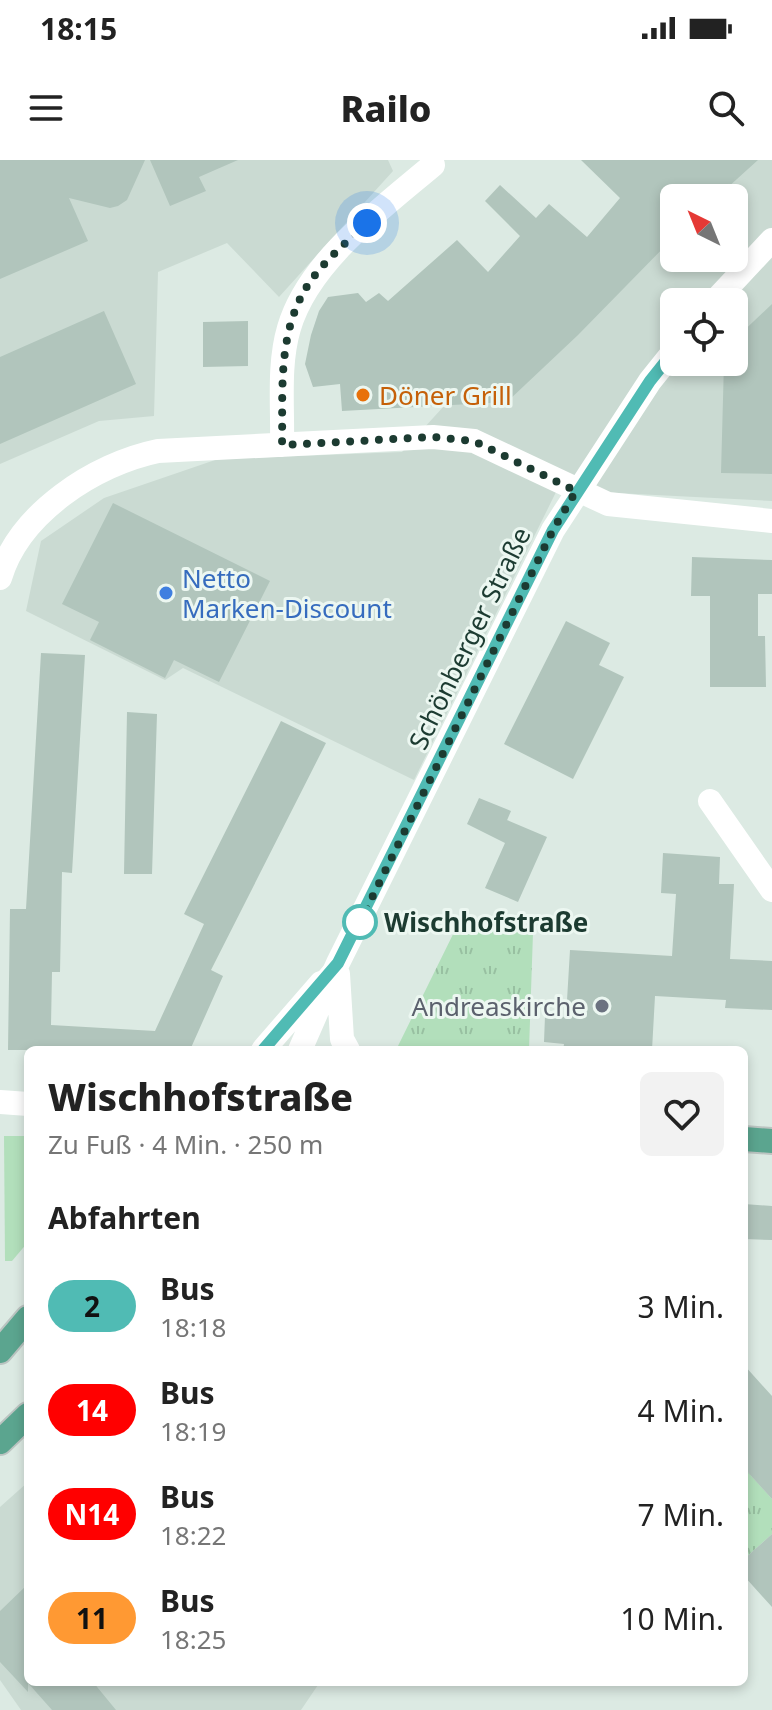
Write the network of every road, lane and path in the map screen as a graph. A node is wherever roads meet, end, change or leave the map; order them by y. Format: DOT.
graph roads {
  1 [pos="433,165"];
  2 [pos="772,240"];
  3 [pos="727,288"];
  4 [pos="660,368"];
  5 [pos="282,445"];
  6 [pos="576,491"];
  7 [pos="772,521"];
  8 [pos="0,578"];
  9 [pos="710,801"];
  10 [pos="772,890"];
  11 [pos="338,963"];
  12 [pos="266,1046"];
  13 [pos="302,1046"];
  14 [pos="346,1046"];
  15 [pos="0,1102"];
  16 [pos="24,1104"];
  17 [pos="748,1139"];
  18 [pos="772,1141"];
  19 [pos="24,1323"];
  20 [pos="0,1351"];
  21 [pos="24,1419"];
  22 [pos="0,1442"];
  1 -- 5 [label="street"];
  2 -- 3 [label="street"];
  4 -- 6 [label="street, Schönberger Straße"];
  5 -- 6 [label="street"];
  5 -- 8 [label="street"];
  6 -- 7 [label="street"];
  6 -- 11 [label="street, Schönberger Straße"];
  9 -- 10 [label="street"];
  11 -- 12 [label="street, Schönberger Straße"];
  11 -- 13 [label="street, Schönberger Straße"];
  11 -- 14 [label="street, Schönberger Straße"];
  15 -- 16 [label="street"];
  17 -- 18 [label="main road"];
  19 -- 20 [label="main road"];
  21 -- 22 [label="main road"];
}
